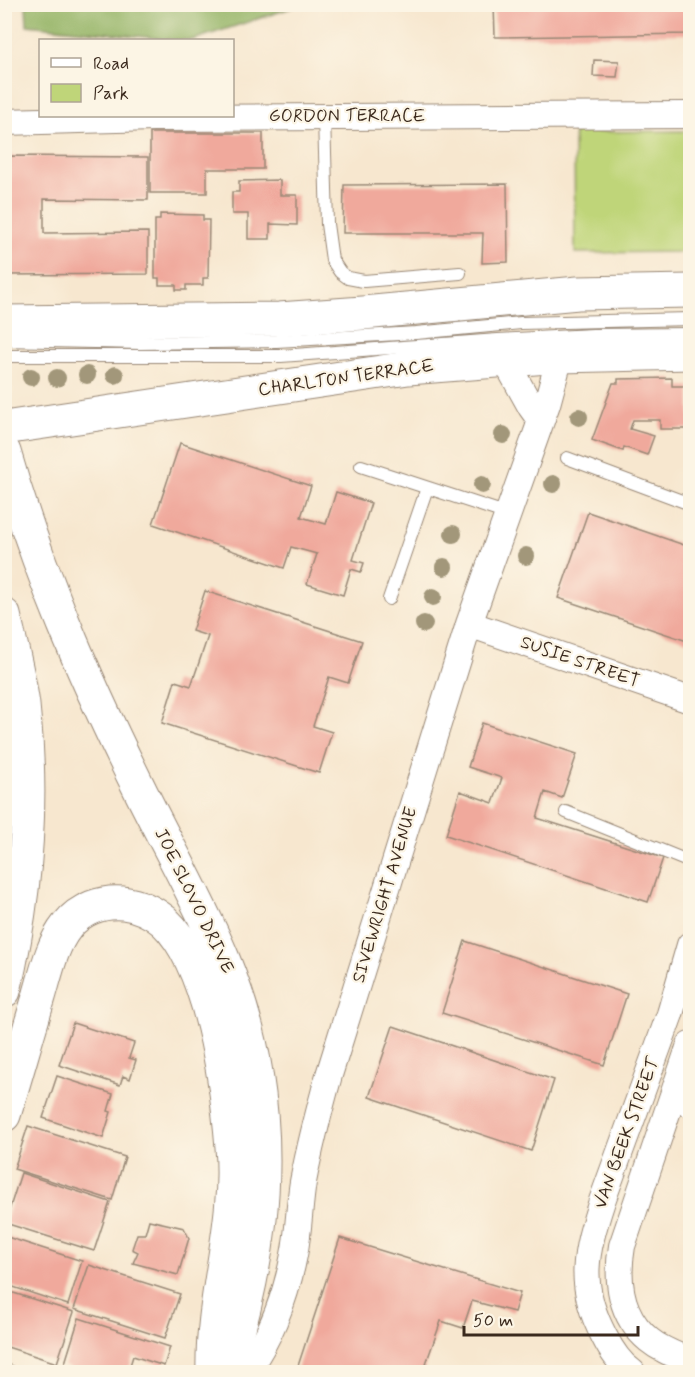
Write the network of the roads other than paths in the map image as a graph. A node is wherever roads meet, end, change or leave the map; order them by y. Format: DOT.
graph roads {
  1 [pos="690,115"];
  2 [pos="324,117"];
  3 [pos="4,122"];
  4 [pos="460,273"];
  5 [pos="690,291"];
  6 [pos="690,319"];
  7 [pos="4,322"];
  8 [pos="690,334"];
  9 [pos="4,340"];
  10 [pos="690,353"];
  11 [pos="4,356"];
  12 [pos="560,356"];
  13 [pos="505,360"];
  14 [pos="541,421"];
  15 [pos="4,428"];
  16 [pos="4,452"];
  17 [pos="567,458"];
  18 [pos="361,466"];
  19 [pos="427,488"];
  20 [pos="690,504"];
  21 [pos="508,514"];
  22 [pos="389,599"];
  23 [pos="4,615"];
  24 [pos="469,624"];
  25 [pos="690,700"];
  26 [pos="566,812"];
  27 [pos="690,862"];
  28 [pos="690,945"];
  29 [pos="4,991"];
  30 [pos="690,1045"];
  31 [pos="648,1073"];
  32 [pos="680,1100"];
  33 [pos="4,1115"];
  34 [pos="625,1308"];
  35 [pos="597,1323"];
  36 [pos="690,1361"];
  37 [pos="4,1370"];
  38 [pos="11,1372"];
  39 [pos="213,1372"];
  40 [pos="226,1372"];
  41 [pos="246,1372"];
  42 [pos="632,1372"];
  1 -- 2 [label="street, GORDON TERRACE"];
  2 -- 3 [label="street, GORDON TERRACE"];
  2 -- 4 [label="lane"];
  5 -- 7 [label="main road"];
  6 -- 9 [label="lane"];
  8 -- 11 [label="lane"];
  10 -- 12 [label="main road, CHARLTON TERRACE"];
  12 -- 13 [label="main road, CHARLTON TERRACE"];
  12 -- 14 [label="street, SIVEWRIGHT AVENUE"];
  13 -- 14 [label="street"];
  13 -- 15 [label="main road, CHARLTON TERRACE"];
  14 -- 21 [label="street, SIVEWRIGHT AVENUE"];
  16 -- 40 [label="main road, JOE SLOVO DRIVE"];
  17 -- 20 [label="lane"];
  18 -- 19 [label="lane"];
  19 -- 21 [label="lane"];
  19 -- 22 [label="lane"];
  21 -- 24 [label="street, SIVEWRIGHT AVENUE"];
  23 -- 29 [label="main road"];
  24 -- 25 [label="street, SUSIE STREET"];
  24 -- 41 [label="street, SIVEWRIGHT AVENUE"];
  26 -- 27 [label="lane"];
  28 -- 31 [label="street, VAN BEEK STREET"];
  30 -- 32 [label="street, VAN BEEK STREET"];
  31 -- 32 [label="street"];
  31 -- 35 [label="street, VAN BEEK STREET"];
  32 -- 34 [label="street, VAN BEEK STREET"];
  33 -- 39 [label="main road"];
  34 -- 35 [label="street"];
  34 -- 36 [label="street"];
  35 -- 42 [label="street, VAN BEEK STREET"];
  37 -- 38 [label="lane"];
}
